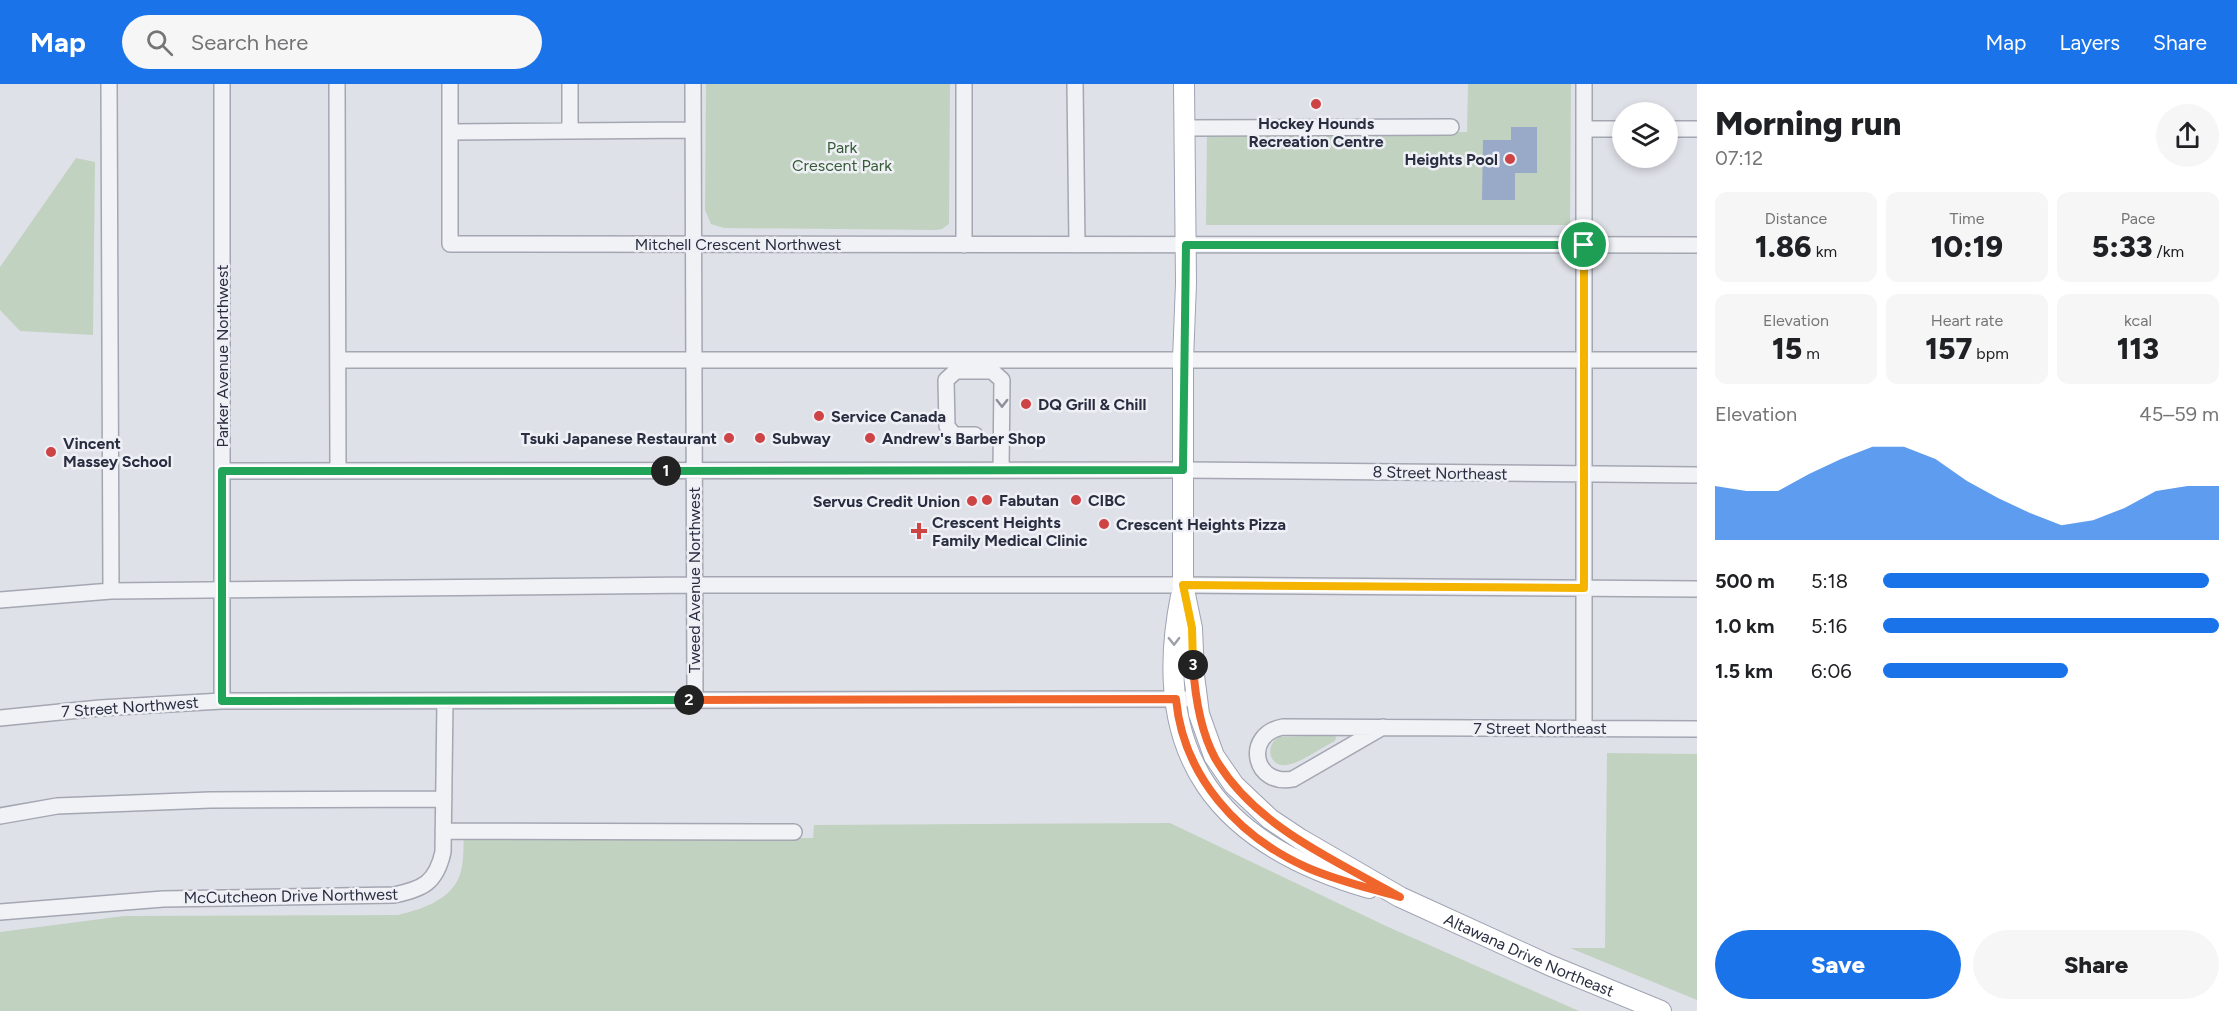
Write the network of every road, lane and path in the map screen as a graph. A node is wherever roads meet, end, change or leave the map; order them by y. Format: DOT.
graph roads {
  1 [pos="109,84"];
  2 [pos="222,84"];
  3 [pos="337,84"];
  4 [pos="450,84"];
  5 [pos="570,84"];
  6 [pos="693,84"];
  7 [pos="964,84"];
  8 [pos="1075,84"];
  9 [pos="1184,84"];
  10 [pos="1584,84"];
  11 [pos="1451,127"];
  12 [pos="1184,128"];
  13 [pos="1584,129"];
  14 [pos="1612,129"];
  15 [pos="1678,129"];
  16 [pos="1697,129"];
  17 [pos="570,130"];
  18 [pos="693,130"];
  19 [pos="450,132"];
  20 [pos="693,244"];
  21 [pos="964,245"];
  22 [pos="1077,245"];
  23 [pos="1186,245"];
  24 [pos="1584,245"];
  25 [pos="1697,245"];
  26 [pos="338,360"];
  27 [pos="693,360"];
  28 [pos="1183,360"];
  29 [pos="1584,360"];
  30 [pos="1697,360"];
  31 [pos="975,435"];
  32 [pos="1001,470"];
  33 [pos="1183,470"];
  34 [pos="222,471"];
  35 [pos="338,471"];
  36 [pos="694,471"];
  37 [pos="1584,474"];
  38 [pos="1697,474"];
  39 [pos="694,585"];
  40 [pos="1183,585"];
  41 [pos="1584,588"];
  42 [pos="1697,589"];
  43 [pos="111,591"];
  44 [pos="222,591"];
  45 [pos="0,600"];
  46 [pos="1176,699"];
  47 [pos="1197,699"];
  48 [pos="445,700"];
  49 [pos="695,700"];
  50 [pos="222,701"];
  51 [pos="0,718"];
  52 [pos="1383,727"];
  53 [pos="1584,728"];
  54 [pos="1697,729"];
  55 [pos="444,799"];
  56 [pos="0,816"];
  57 [pos="443,831"];
  58 [pos="794,832"];
  59 [pos="1400,897"];
  60 [pos="0,912"];
  61 [pos="1661,1011"];
  1 -- 43 [label="street"];
  2 -- 34 [label="street, Parker Avenue Northwest"];
  3 -- 26 [label="street"];
  4 -- 19 [label="street, Mitchell Crescent Northwest"];
  5 -- 17 [label="street"];
  6 -- 18 [label="street, Tweed Avenue Northwest"];
  7 -- 21 [label="street"];
  8 -- 22 [label="street"];
  9 -- 12 [label="main road"];
  10 -- 13 [label="street"];
  11 -- 12 [label="street"];
  12 -- 23 [label="main road"];
  13 -- 14 [label="street"];
  13 -- 24 [label="street"];
  15 -- 16 [label="street"];
  17 -- 18 [label="street"];
  17 -- 19 [label="street"];
  18 -- 20 [label="street, Tweed Avenue Northwest"];
  19 -- 20 [label="street, Mitchell Crescent Northwest"];
  20 -- 21 [label="street, Mitchell Crescent Northwest"];
  20 -- 27 [label="street, Tweed Avenue Northwest"];
  21 -- 22 [label="street, Mitchell Crescent Northwest"];
  22 -- 23 [label="street, Mitchell Crescent Northwest"];
  23 -- 24 [label="street, Mitchell Crescent Northwest"];
  23 -- 28 [label="main road"];
  24 -- 25 [label="street, Mitchell Crescent Northwest"];
  24 -- 29 [label="street"];
  26 -- 27 [label="street"];
  26 -- 35 [label="street"];
  27 -- 28 [label="street"];
  27 -- 36 [label="street, Tweed Avenue Northwest"];
  28 -- 29 [label="street"];
  28 -- 33 [label="main road"];
  29 -- 30 [label="street"];
  29 -- 37 [label="street"];
  31 -- 32 [label="street, one-way"];
  32 -- 33 [label="street, 8 Street Northeast"];
  32 -- 36 [label="street, 8 Street Northeast"];
  33 -- 37 [label="street, 8 Street Northeast"];
  33 -- 40 [label="main road"];
  34 -- 35 [label="street, 8 Street Northeast"];
  34 -- 44 [label="street, Parker Avenue Northwest"];
  35 -- 36 [label="street, 8 Street Northeast"];
  36 -- 39 [label="street, Tweed Avenue Northwest"];
  37 -- 38 [label="street, 8 Street Northeast"];
  37 -- 41 [label="street"];
  39 -- 40 [label="street"];
  39 -- 44 [label="street"];
  39 -- 49 [label="street, Tweed Avenue Northwest"];
  40 -- 41 [label="street"];
  40 -- 46 [label="main road, Altawana Drive Northeast, one-way"];
  40 -- 47 [label="main road, Altawana Drive Northeast"];
  41 -- 42 [label="street"];
  41 -- 53 [label="street"];
  43 -- 44 [label="street"];
  43 -- 45 [label="street"];
  44 -- 50 [label="street, Parker Avenue Northwest"];
  46 -- 47 [label="street, 7 Street Northwest"];
  46 -- 49 [label="street, 7 Street Northwest"];
  46 -- 59 [label="main road, Altawana Drive Northeast"];
  47 -- 59 [label="main road, Altawana Drive Northeast"];
  48 -- 49 [label="street, 7 Street Northwest"];
  48 -- 50 [label="street, 7 Street Northwest"];
  48 -- 55 [label="street, McCutcheon Drive Northwest"];
  50 -- 51 [label="street, 7 Street Northwest"];
  52 -- 52 [label="street, 7 Street Northeast"];
  52 -- 53 [label="street, 7 Street Northeast"];
  53 -- 54 [label="street, 7 Street Northeast"];
  55 -- 56 [label="street"];
  55 -- 57 [label="street, McCutcheon Drive Northwest"];
  57 -- 58 [label="street"];
  57 -- 60 [label="street, McCutcheon Drive Northwest"];
  59 -- 61 [label="main road, Altawana Drive Northeast"];
}
